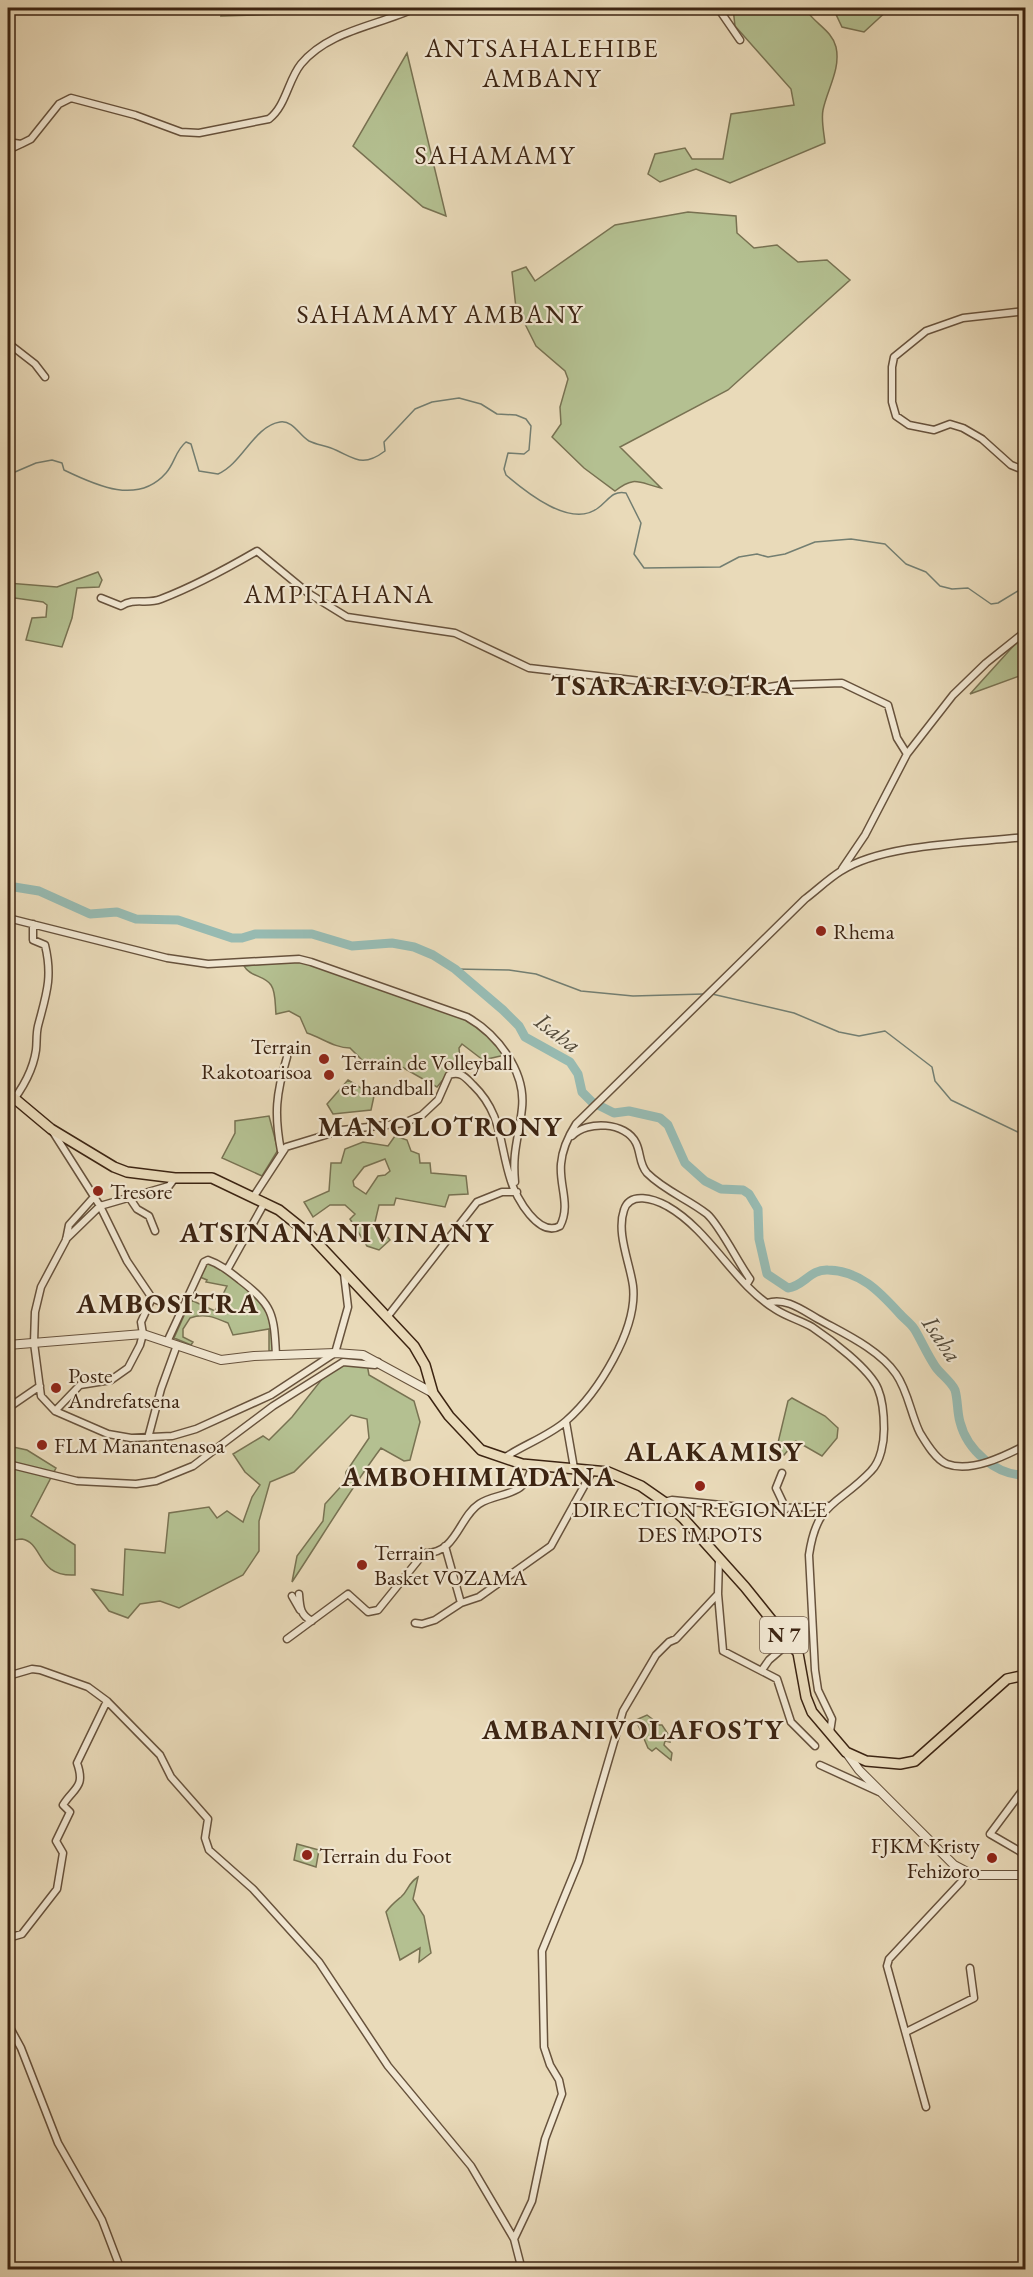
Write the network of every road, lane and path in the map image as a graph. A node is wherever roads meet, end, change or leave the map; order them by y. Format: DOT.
graph roads {
  1 [pos="415,8"];
  2 [pos="717,8"];
  3 [pos="740,40"];
  4 [pos="8,142"];
  5 [pos="21,144"];
  6 [pos="8,150"];
  7 [pos="1026,311"];
  8 [pos="8,343"];
  9 [pos="45,377"];
  10 [pos="1026,471"];
  11 [pos="101,598"];
  12 [pos="1026,631"];
  13 [pos="907,754"];
  14 [pos="1026,837"];
  15 [pos="842,870"];
  16 [pos="8,918"];
  17 [pos="33,924"];
  18 [pos="287,1057"];
  19 [pos="11,1095"];
  20 [pos="8,1107"];
  21 [pos="51,1129"];
  22 [pos="567,1141"];
  23 [pos="281,1151"];
  24 [pos="175,1179"];
  25 [pos="516,1190"];
  26 [pos="254,1196"];
  27 [pos="129,1197"];
  28 [pos="93,1198"];
  29 [pos="265,1202"];
  30 [pos="100,1206"];
  31 [pos="155,1231"];
  32 [pos="66,1240"];
  33 [pos="227,1270"];
  34 [pos="344,1274"];
  35 [pos="747,1284"];
  36 [pos="152,1298"];
  37 [pos="767,1303"];
  38 [pos="182,1311"];
  39 [pos="388,1316"];
  40 [pos="143,1335"];
  41 [pos="167,1342"];
  42 [pos="34,1343"];
  43 [pos="8,1345"];
  44 [pos="177,1345"];
  45 [pos="335,1353"];
  46 [pos="276,1355"];
  47 [pos="379,1362"];
  48 [pos="40,1386"];
  49 [pos="433,1393"];
  50 [pos="8,1408"];
  51 [pos="55,1411"];
  52 [pos="566,1422"];
  53 [pos="148,1438"];
  54 [pos="1026,1445"];
  55 [pos="503,1458"];
  56 [pos="8,1464"];
  57 [pos="532,1465"];
  58 [pos="574,1468"];
  59 [pos="593,1470"];
  60 [pos="782,1473"];
  61 [pos="664,1502"];
  62 [pos="828,1506"];
  63 [pos="786,1509"];
  64 [pos="445,1546"];
  65 [pos="719,1559"];
  66 [pos="299,1594"];
  67 [pos="718,1594"];
  68 [pos="292,1596"];
  69 [pos="461,1603"];
  70 [pos="300,1610"];
  71 [pos="312,1621"];
  72 [pos="415,1623"];
  73 [pos="287,1639"];
  74 [pos="790,1642"];
  75 [pos="762,1670"];
  76 [pos="8,1676"];
  77 [pos="1026,1676"];
  78 [pos="107,1701"];
  79 [pos="830,1732"];
  80 [pos="815,1746"];
  81 [pos="846,1752"];
  82 [pos="820,1765"];
  83 [pos="1022,1791"];
  84 [pos="879,1792"];
  85 [pos="1026,1855"];
  86 [pos="966,1872"];
  87 [pos="1026,1875"];
  88 [pos="8,1938"];
  89 [pos="969,1968"];
  90 [pos="8,2024"];
  91 [pos="906,2032"];
  92 [pos="926,2108"];
  93 [pos="514,2239"];
  94 [pos="121,2270"];
  95 [pos="522,2270"];
  1 -- 5 [label="street"];
  2 -- 3 [label="street"];
  4 -- 5 [label="street"];
  5 -- 6 [label="street"];
  7 -- 10 [label="street"];
  8 -- 9 [label="street"];
  11 -- 13 [label="street"];
  12 -- 13 [label="street"];
  13 -- 15 [label="street"];
  14 -- 15 [label="street"];
  15 -- 22 [label="street"];
  16 -- 17 [label="street"];
  17 -- 19 [label="street"];
  17 -- 25 [label="street"];
  18 -- 23 [label="street"];
  19 -- 20 [label="street"];
  19 -- 21 [label="main road, N 7"];
  21 -- 24 [label="main road, N 7"];
  21 -- 28 [label="street"];
  22 -- 25 [label="street"];
  22 -- 35 [label="street"];
  23 -- 25 [label="street"];
  23 -- 26 [label="street"];
  24 -- 26 [label="main road, N 7"];
  24 -- 27 [label="street"];
  25 -- 39 [label="street"];
  26 -- 29 [label="main road, N 7"];
  27 -- 30 [label="street"];
  27 -- 31 [label="street"];
  28 -- 30 [label="street"];
  28 -- 32 [label="street"];
  29 -- 33 [label="street"];
  29 -- 34 [label="main road, N 7"];
  30 -- 32 [label="street"];
  30 -- 36 [label="street"];
  32 -- 42 [label="street"];
  33 -- 38 [label="street"];
  33 -- 46 [label="street"];
  34 -- 39 [label="main road, N 7"];
  34 -- 45 [label="street"];
  35 -- 37 [label="street"];
  35 -- 52 [label="street"];
  36 -- 38 [label="street"];
  36 -- 40 [label="street"];
  37 -- 54 [label="street"];
  37 -- 62 [label="street"];
  38 -- 41 [label="street"];
  39 -- 49 [label="main road, N 7"];
  40 -- 41 [label="street"];
  40 -- 42 [label="street"];
  40 -- 51 [label="street"];
  41 -- 44 [label="street"];
  42 -- 43 [label="street"];
  42 -- 48 [label="street"];
  44 -- 46 [label="street"];
  44 -- 53 [label="street"];
  45 -- 46 [label="street"];
  45 -- 47 [label="street"];
  45 -- 53 [label="street"];
  47 -- 49 [label="street"];
  47 -- 56 [label="street"];
  48 -- 50 [label="street"];
  48 -- 51 [label="street"];
  49 -- 55 [label="main road, N 7"];
  51 -- 53 [label="street"];
  52 -- 55 [label="street"];
  52 -- 58 [label="street"];
  55 -- 57 [label="main road, N 7"];
  57 -- 58 [label="main road, N 7"];
  57 -- 64 [label="street"];
  58 -- 59 [label="main road, N 7"];
  59 -- 61 [label="main road, N 7"];
  59 -- 69 [label="street"];
  60 -- 63 [label="street"];
  61 -- 63 [label="street"];
  61 -- 65 [label="main road, N 7"];
  62 -- 63 [label="street"];
  62 -- 79 [label="street"];
  64 -- 69 [label="street"];
  64 -- 71 [label="street"];
  65 -- 67 [label="street"];
  65 -- 74 [label="main road, N 7"];
  66 -- 70 [label="street"];
  67 -- 75 [label="street"];
  67 -- 93 [label="street"];
  68 -- 70 [label="street"];
  69 -- 72 [label="street"];
  70 -- 71 [label="street"];
  71 -- 73 [label="street"];
  74 -- 75 [label="street"];
  74 -- 79 [label="main road, N 7"];
  75 -- 80 [label="street"];
  76 -- 78 [label="street"];
  77 -- 81 [label="main road"];
  78 -- 88 [label="street"];
  78 -- 93 [label="street"];
  79 -- 81 [label="main road, N 7"];
  81 -- 84 [label="street"];
  82 -- 84 [label="street"];
  83 -- 85 [label="street"];
  84 -- 86 [label="street"];
  86 -- 87 [label="street"];
  86 -- 91 [label="street"];
  89 -- 91 [label="street"];
  90 -- 94 [label="street"];
  91 -- 92 [label="street"];
  93 -- 95 [label="street"];
}
